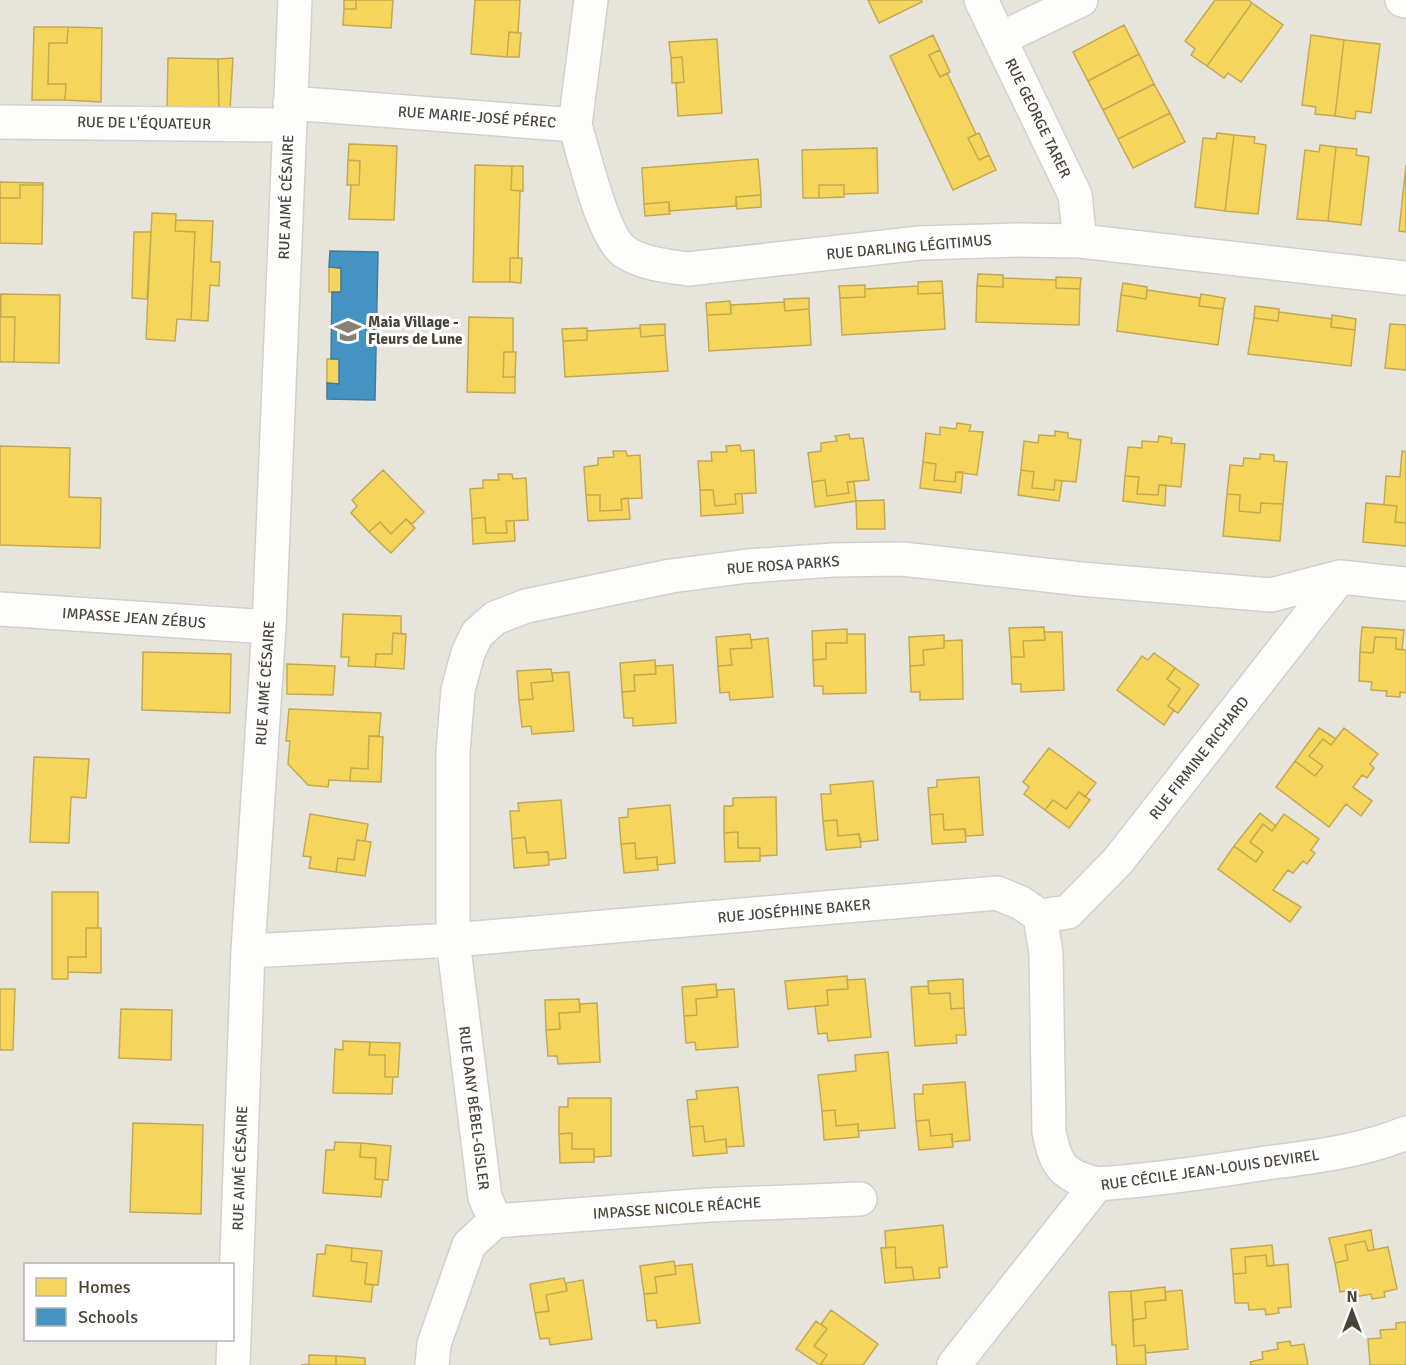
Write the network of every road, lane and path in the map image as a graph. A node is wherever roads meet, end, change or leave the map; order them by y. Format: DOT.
graph roads {
  1 [pos="295,0"];
  2 [pos="591,0"];
  3 [pos="981,0"];
  4 [pos="1081,0"];
  5 [pos="1000,39"];
  6 [pos="289,114"];
  7 [pos="0,122"];
  8 [pos="575,125"];
  9 [pos="1080,241"];
  10 [pos="1406,278"];
  11 [pos="1340,577"];
  12 [pos="1406,584"];
  13 [pos="0,609"];
  14 [pos="269,627"];
  15 [pos="1040,916"];
  16 [pos="453,940"];
  17 [pos="248,951"];
  18 [pos="1406,1133"];
  19 [pos="1097,1184"];
  20 [pos="860,1199"];
  21 [pos="495,1221"];
  22 [pos="234,1337"];
  23 [pos="234,1341"];
  24 [pos="233,1365"];
  25 [pos="432,1365"];
  26 [pos="954,1365"];
  1 -- 6 [label="street, RUE AIMÉ CÉSAIRE"];
  2 -- 8 [label="street, RUE MARIE-JOSÉ PÉREC"];
  3 -- 5 [label="street, RUE GEORGE TARER"];
  4 -- 5 [label="street"];
  5 -- 9 [label="street, RUE GEORGE TARER"];
  6 -- 7 [label="street, RUE DE L'ÉQUATEUR"];
  6 -- 8 [label="street, RUE MARIE-JOSÉ PÉREC"];
  6 -- 14 [label="street, RUE AIMÉ CÉSAIRE"];
  8 -- 9 [label="street, RUE DARLING LÉGITIMUS"];
  9 -- 10 [label="street, RUE DARLING LÉGITIMUS"];
  11 -- 12 [label="street, RUE ROSA PARKS"];
  11 -- 15 [label="street, RUE FIRMINE RICHARD"];
  11 -- 16 [label="street, RUE ROSA PARKS"];
  13 -- 14 [label="street, IMPASSE JEAN ZÉBUS"];
  14 -- 17 [label="street, RUE AIMÉ CÉSAIRE"];
  15 -- 16 [label="street, RUE JOSÉPHINE BAKER"];
  15 -- 19 [label="street"];
  16 -- 17 [label="street, RUE JOSÉPHINE BAKER"];
  16 -- 21 [label="street, RUE DANY BÉBEL-GISLER"];
  17 -- 22 [label="street, RUE AIMÉ CÉSAIRE"];
  18 -- 19 [label="street, RUE CÉCILE JEAN-LOUIS DEVIREL"];
  19 -- 26 [label="street, RUE CÉCILE JEAN-LOUIS DEVIREL"];
  20 -- 21 [label="street, IMPASSE NICOLE RÉACHE"];
  21 -- 25 [label="street"];
  23 -- 24 [label="street, RUE AIMÉ CÉSAIRE"];
}
